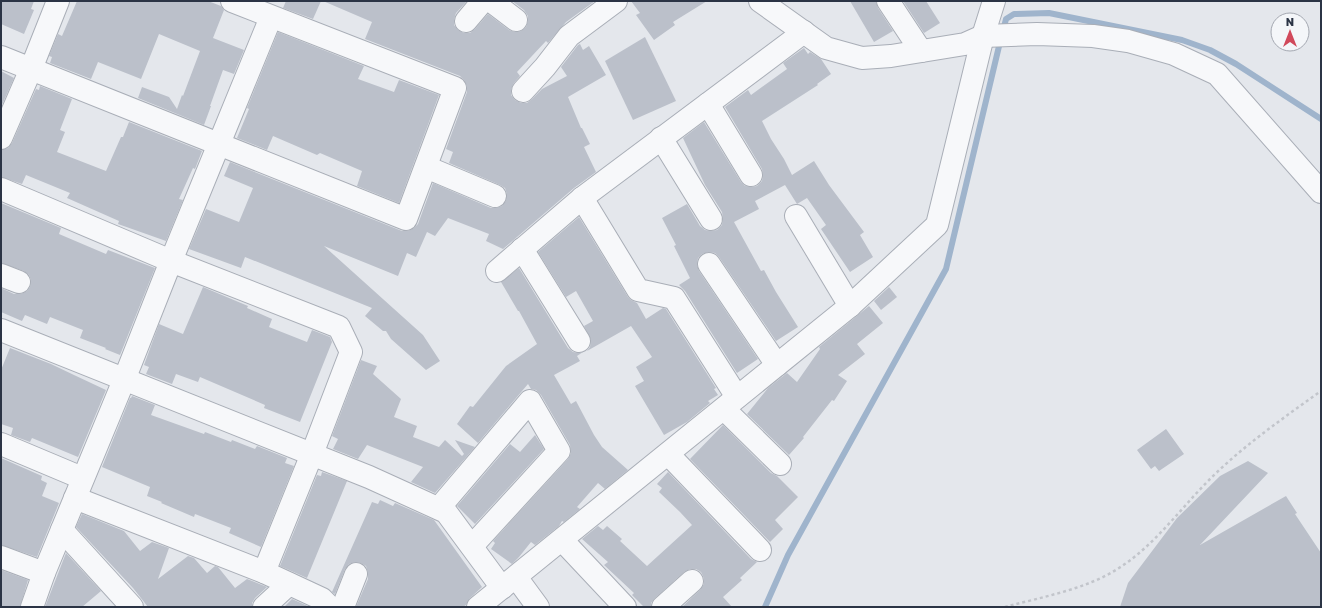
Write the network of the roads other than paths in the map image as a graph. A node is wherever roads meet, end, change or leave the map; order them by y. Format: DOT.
graph roads {
  1 [pos="58,1"];
  2 [pos="232,1"];
  3 [pos="484,1"];
  4 [pos="491,1"];
  5 [pos="616,1"];
  6 [pos="760,1"];
  7 [pos="888,1"];
  8 [pos="994,1"];
  9 [pos="271,17"];
  10 [pos="516,20"];
  11 [pos="466,21"];
  12 [pos="804,32"];
  13 [pos="983,36"];
  14 [pos="921,51"];
  15 [pos="1,57"];
  16 [pos="31,69"];
  17 [pos="524,91"];
  18 [pos="708,104"];
  19 [pos="1,138"];
  20 [pos="661,138"];
  21 [pos="219,144"];
  22 [pos="426,167"];
  23 [pos="751,175"];
  24 [pos="1,189"];
  25 [pos="1321,192"];
  26 [pos="495,196"];
  27 [pos="582,198"];
  28 [pos="796,216"];
  29 [pos="711,219"];
  30 [pos="522,249"];
  31 [pos="171,261"];
  32 [pos="709,264"];
  33 [pos="497,271"];
  34 [pos="850,306"];
  35 [pos="1,330"];
  36 [pos="579,341"];
  37 [pos="777,365"];
  38 [pos="124,380"];
  39 [pos="730,403"];
  40 [pos="1,444"];
  41 [pos="312,454"];
  42 [pos="668,454"];
  43 [pos="780,464"];
  44 [pos="82,478"];
  45 [pos="75,498"];
  46 [pos="439,508"];
  47 [pos="62,530"];
  48 [pos="562,540"];
  49 [pos="472,546"];
  50 [pos="760,550"];
  51 [pos="1,557"];
  52 [pos="264,572"];
  53 [pos="44,573"];
  54 [pos="356,574"];
  55 [pos="692,581"];
  56 [pos="509,583"];
  57 [pos="289,584"];
  58 [pos="32,607"];
  59 [pos="132,607"];
  60 [pos="264,607"];
  61 [pos="330,607"];
  62 [pos="343,607"];
  63 [pos="478,607"];
  64 [pos="538,607"];
  65 [pos="625,607"];
  66 [pos="663,607"];
  1 -- 16 [label="street"];
  2 -- 9 [label="street"];
  3 -- 11 [label="street"];
  4 -- 10 [label="street"];
  5 -- 17 [label="street"];
  6 -- 12 [label="street"];
  7 -- 14 [label="street"];
  8 -- 13 [label="street"];
  9 -- 21 [label="street"];
  9 -- 22 [label="street"];
  12 -- 14 [label="street"];
  12 -- 18 [label="street"];
  13 -- 14 [label="street"];
  13 -- 25 [label="street"];
  13 -- 34 [label="street"];
  15 -- 16 [label="street"];
  16 -- 19 [label="street"];
  16 -- 21 [label="street"];
  18 -- 20 [label="street"];
  18 -- 23 [label="street"];
  20 -- 27 [label="street"];
  20 -- 29 [label="street"];
  21 -- 22 [label="street"];
  21 -- 31 [label="street"];
  22 -- 26 [label="street"];
  24 -- 31 [label="street"];
  27 -- 30 [label="street"];
  27 -- 39 [label="street"];
  28 -- 34 [label="street"];
  30 -- 33 [label="street"];
  30 -- 36 [label="street"];
  31 -- 38 [label="street"];
  31 -- 41 [label="street"];
  32 -- 37 [label="street"];
  34 -- 37 [label="street"];
  35 -- 38 [label="street"];
  37 -- 39 [label="street"];
  38 -- 41 [label="street"];
  38 -- 44 [label="street"];
  39 -- 42 [label="street"];
  39 -- 43 [label="street"];
  40 -- 44 [label="street"];
  41 -- 46 [label="street"];
  41 -- 52 [label="street"];
  42 -- 48 [label="street"];
  42 -- 50 [label="street"];
  44 -- 45 [label="street"];
  45 -- 47 [label="street"];
  45 -- 52 [label="street"];
  46 -- 49 [label="street"];
  46 -- 49 [label="street"];
  47 -- 53 [label="street"];
  47 -- 59 [label="street"];
  48 -- 56 [label="street"];
  48 -- 65 [label="street"];
  49 -- 56 [label="street"];
  51 -- 53 [label="street"];
  52 -- 57 [label="street"];
  53 -- 58 [label="street"];
  54 -- 62 [label="street"];
  55 -- 66 [label="street"];
  56 -- 63 [label="street"];
  56 -- 64 [label="street"];
  57 -- 60 [label="street"];
  57 -- 61 [label="street"];
}
